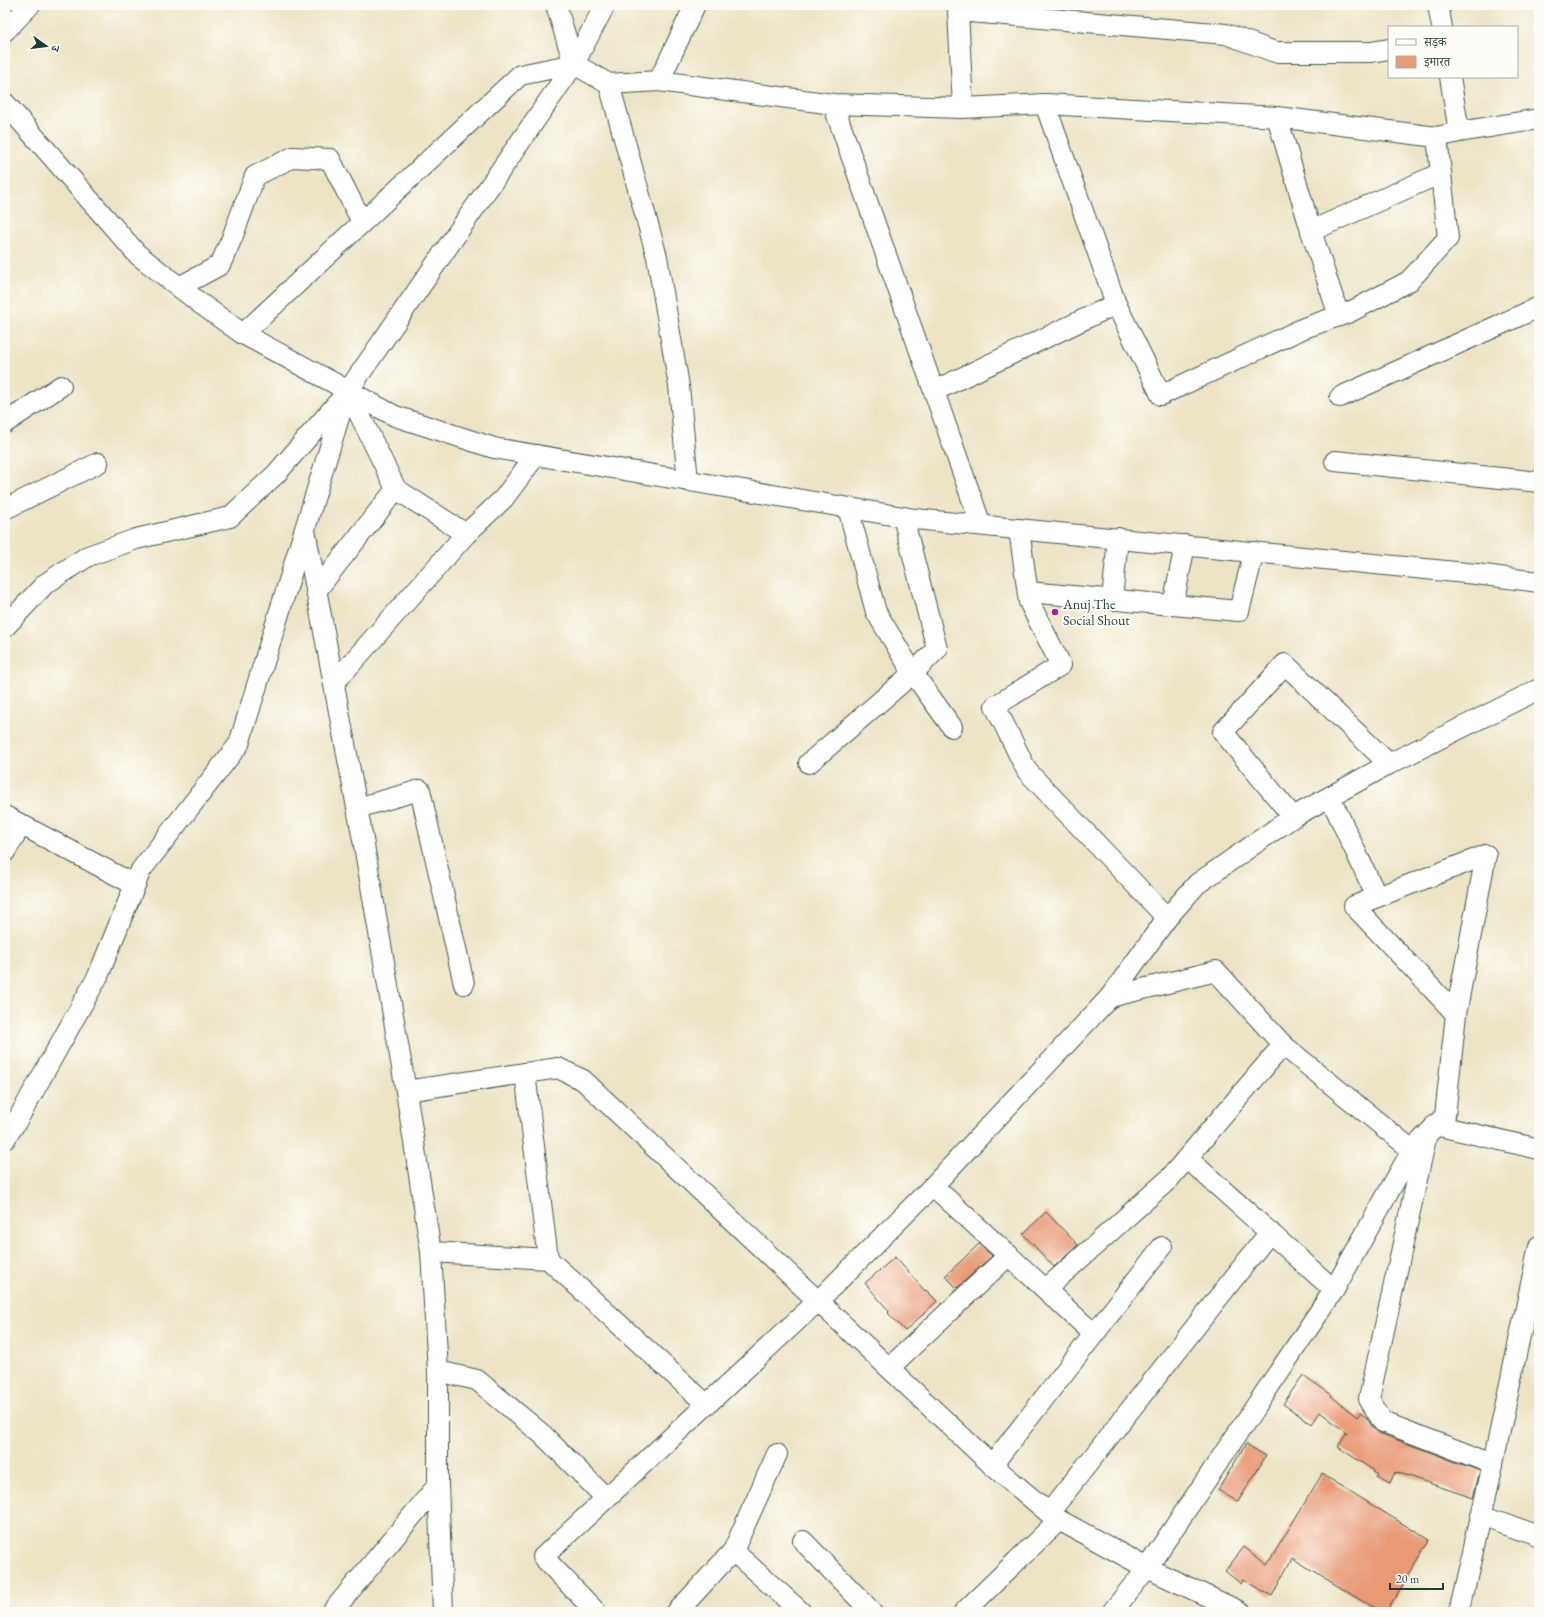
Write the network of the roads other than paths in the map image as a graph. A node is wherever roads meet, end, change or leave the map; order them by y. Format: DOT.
graph roads {
  1 [pos="30,5"];
  2 [pos="556,5"];
  3 [pos="605,5"];
  4 [pos="695,5"];
  5 [pos="1438,5"];
  6 [pos="1442,26"];
  7 [pos="5,30"];
  8 [pos="1388,49"];
  9 [pos="574,64"];
  10 [pos="1450,78"];
  11 [pos="658,81"];
  12 [pos="610,84"];
  13 [pos="5,103"];
  14 [pos="833,104"];
  15 [pos="1045,104"];
  16 [pos="963,108"];
  17 [pos="1277,117"];
  18 [pos="1539,119"];
  19 [pos="1459,132"];
  20 [pos="1437,137"];
  21 [pos="1441,173"];
  22 [pos="362,222"];
  23 [pos="1311,231"];
  24 [pos="179,288"];
  25 [pos="1116,304"];
  26 [pos="1539,307"];
  27 [pos="1339,316"];
  28 [pos="243,334"];
  29 [pos="61,386"];
  30 [pos="348,391"];
  31 [pos="934,391"];
  32 [pos="1340,396"];
  33 [pos="5,423"];
  34 [pos="536,455"];
  35 [pos="1335,461"];
  36 [pos="98,463"];
  37 [pos="688,481"];
  38 [pos="1539,482"];
  39 [pos="396,489"];
  40 [pos="848,508"];
  41 [pos="5,509"];
  42 [pos="903,517"];
  43 [pos="981,525"];
  44 [pos="1019,529"];
  45 [pos="305,530"];
  46 [pos="466,534"];
  47 [pos="1118,538"];
  48 [pos="1186,545"];
  49 [pos="1254,552"];
  50 [pos="1539,582"];
  51 [pos="316,591"];
  52 [pos="1028,592"];
  53 [pos="1112,600"];
  54 [pos="1174,605"];
  55 [pos="6,625"];
  56 [pos="914,673"];
  57 [pos="334,683"];
  58 [pos="1539,689"];
  59 [pos="952,727"];
  60 [pos="809,763"];
  61 [pos="1389,764"];
  62 [pos="1330,797"];
  63 [pos="357,808"];
  64 [pos="1293,817"];
  65 [pos="13,820"];
  66 [pos="5,852"];
  67 [pos="135,884"];
  68 [pos="1377,897"];
  69 [pos="1167,918"];
  70 [pos="464,984"];
  71 [pos="1110,998"];
  72 [pos="1456,1014"];
  73 [pos="1283,1045"];
  74 [pos="525,1073"];
  75 [pos="406,1091"];
  76 [pos="1431,1130"];
  77 [pos="5,1140"];
  78 [pos="1539,1149"];
  79 [pos="1412,1150"];
  80 [pos="1187,1158"];
  81 [pos="933,1186"];
  82 [pos="1270,1232"];
  83 [pos="1539,1246"];
  84 [pos="1162,1247"];
  85 [pos="431,1252"];
  86 [pos="1009,1255"];
  87 [pos="548,1259"];
  88 [pos="1046,1289"];
  89 [pos="1334,1290"];
  90 [pos="818,1301"];
  91 [pos="1094,1334"];
  92 [pos="889,1368"];
  93 [pos="438,1371"];
  94 [pos="707,1405"];
  95 [pos="777,1454"];
  96 [pos="992,1464"];
  97 [pos="1493,1464"];
  98 [pos="438,1485"];
  99 [pos="606,1498"];
  100 [pos="1481,1515"];
  101 [pos="1054,1517"];
  102 [pos="1539,1536"];
  103 [pos="803,1541"];
  104 [pos="733,1551"];
  105 [pos="1147,1568"];
  106 [pos="681,1611"];
  107 [pos="332,1612"];
  108 [pos="443,1612"];
  109 [pos="596,1612"];
  110 [pos="801,1612"];
  111 [pos="872,1612"];
  112 [pos="964,1612"];
  113 [pos="1112,1612"];
  114 [pos="1241,1612"];
  115 [pos="1460,1612"];
  1 -- 7 [label="street"];
  2 -- 9 [label="street"];
  3 -- 9 [label="street"];
  4 -- 11 [label="street"];
  5 -- 6 [label="street"];
  8 -- 16 [label="street"];
  9 -- 12 [label="street"];
  9 -- 22 [label="street"];
  9 -- 30 [label="street"];
  10 -- 19 [label="street"];
  11 -- 12 [label="street"];
  11 -- 14 [label="street"];
  12 -- 37 [label="street"];
  13 -- 24 [label="street"];
  14 -- 16 [label="street"];
  14 -- 31 [label="street"];
  15 -- 16 [label="street"];
  15 -- 17 [label="street"];
  15 -- 25 [label="street"];
  17 -- 20 [label="street"];
  17 -- 23 [label="street"];
  18 -- 19 [label="street"];
  19 -- 20 [label="street"];
  20 -- 21 [label="street"];
  21 -- 23 [label="street"];
  21 -- 27 [label="street"];
  22 -- 24 [label="street"];
  22 -- 28 [label="street"];
  23 -- 27 [label="street"];
  24 -- 28 [label="street"];
  25 -- 27 [label="street"];
  25 -- 31 [label="street"];
  26 -- 32 [label="street"];
  28 -- 30 [label="street"];
  29 -- 33 [label="street"];
  30 -- 34 [label="street"];
  30 -- 39 [label="street"];
  30 -- 45 [label="street"];
  30 -- 55 [label="street"];
  31 -- 43 [label="street"];
  34 -- 37 [label="street"];
  34 -- 46 [label="street"];
  35 -- 38 [label="street"];
  36 -- 41 [label="street"];
  37 -- 40 [label="street"];
  39 -- 46 [label="street"];
  39 -- 51 [label="street"];
  40 -- 42 [label="street"];
  40 -- 56 [label="street"];
  42 -- 43 [label="street"];
  42 -- 56 [label="street"];
  43 -- 44 [label="street"];
  44 -- 47 [label="street"];
  44 -- 52 [label="street"];
  45 -- 51 [label="street"];
  45 -- 67 [label="street"];
  46 -- 57 [label="street"];
  47 -- 48 [label="street"];
  47 -- 53 [label="street"];
  48 -- 49 [label="street"];
  48 -- 54 [label="street"];
  49 -- 50 [label="street"];
  49 -- 54 [label="street"];
  51 -- 57 [label="street"];
  52 -- 53 [label="street"];
  52 -- 69 [label="street"];
  53 -- 54 [label="street"];
  56 -- 59 [label="street"];
  56 -- 60 [label="street"];
  57 -- 63 [label="street"];
  58 -- 61 [label="street"];
  61 -- 62 [label="street"];
  61 -- 64 [label="street"];
  62 -- 64 [label="street"];
  62 -- 68 [label="street"];
  63 -- 70 [label="street"];
  63 -- 75 [label="street"];
  64 -- 69 [label="street"];
  65 -- 66 [label="street"];
  65 -- 67 [label="street"];
  67 -- 77 [label="street"];
  68 -- 72 [label="street"];
  68 -- 72 [label="street"];
  69 -- 71 [label="street"];
  71 -- 73 [label="street"];
  71 -- 81 [label="street"];
  72 -- 76 [label="street"];
  73 -- 79 [label="street"];
  73 -- 80 [label="street"];
  74 -- 75 [label="street"];
  74 -- 87 [label="street"];
  74 -- 90 [label="street"];
  75 -- 85 [label="street"];
  76 -- 78 [label="street"];
  76 -- 79 [label="street"];
  76 -- 97 [label="street"];
  79 -- 89 [label="street"];
  80 -- 82 [label="street"];
  80 -- 88 [label="street"];
  81 -- 86 [label="street"];
  81 -- 90 [label="street"];
  82 -- 89 [label="street"];
  82 -- 101 [label="street"];
  83 -- 97 [label="street"];
  84 -- 91 [label="street"];
  85 -- 87 [label="street"];
  85 -- 93 [label="street"];
  86 -- 88 [label="street"];
  86 -- 92 [label="street"];
  87 -- 94 [label="street"];
  88 -- 91 [label="street"];
  89 -- 105 [label="street"];
  90 -- 92 [label="street"];
  90 -- 94 [label="street"];
  91 -- 96 [label="street"];
  92 -- 96 [label="street"];
  93 -- 98 [label="street"];
  93 -- 99 [label="street"];
  94 -- 99 [label="street"];
  95 -- 104 [label="street"];
  96 -- 101 [label="street"];
  97 -- 100 [label="street"];
  98 -- 107 [label="street"];
  98 -- 108 [label="street"];
  99 -- 109 [label="street"];
  100 -- 102 [label="street"];
  100 -- 115 [label="street"];
  101 -- 105 [label="street"];
  101 -- 112 [label="street"];
  103 -- 111 [label="street"];
  104 -- 106 [label="street"];
  104 -- 110 [label="street"];
  105 -- 113 [label="street"];
  105 -- 114 [label="street"];
}
